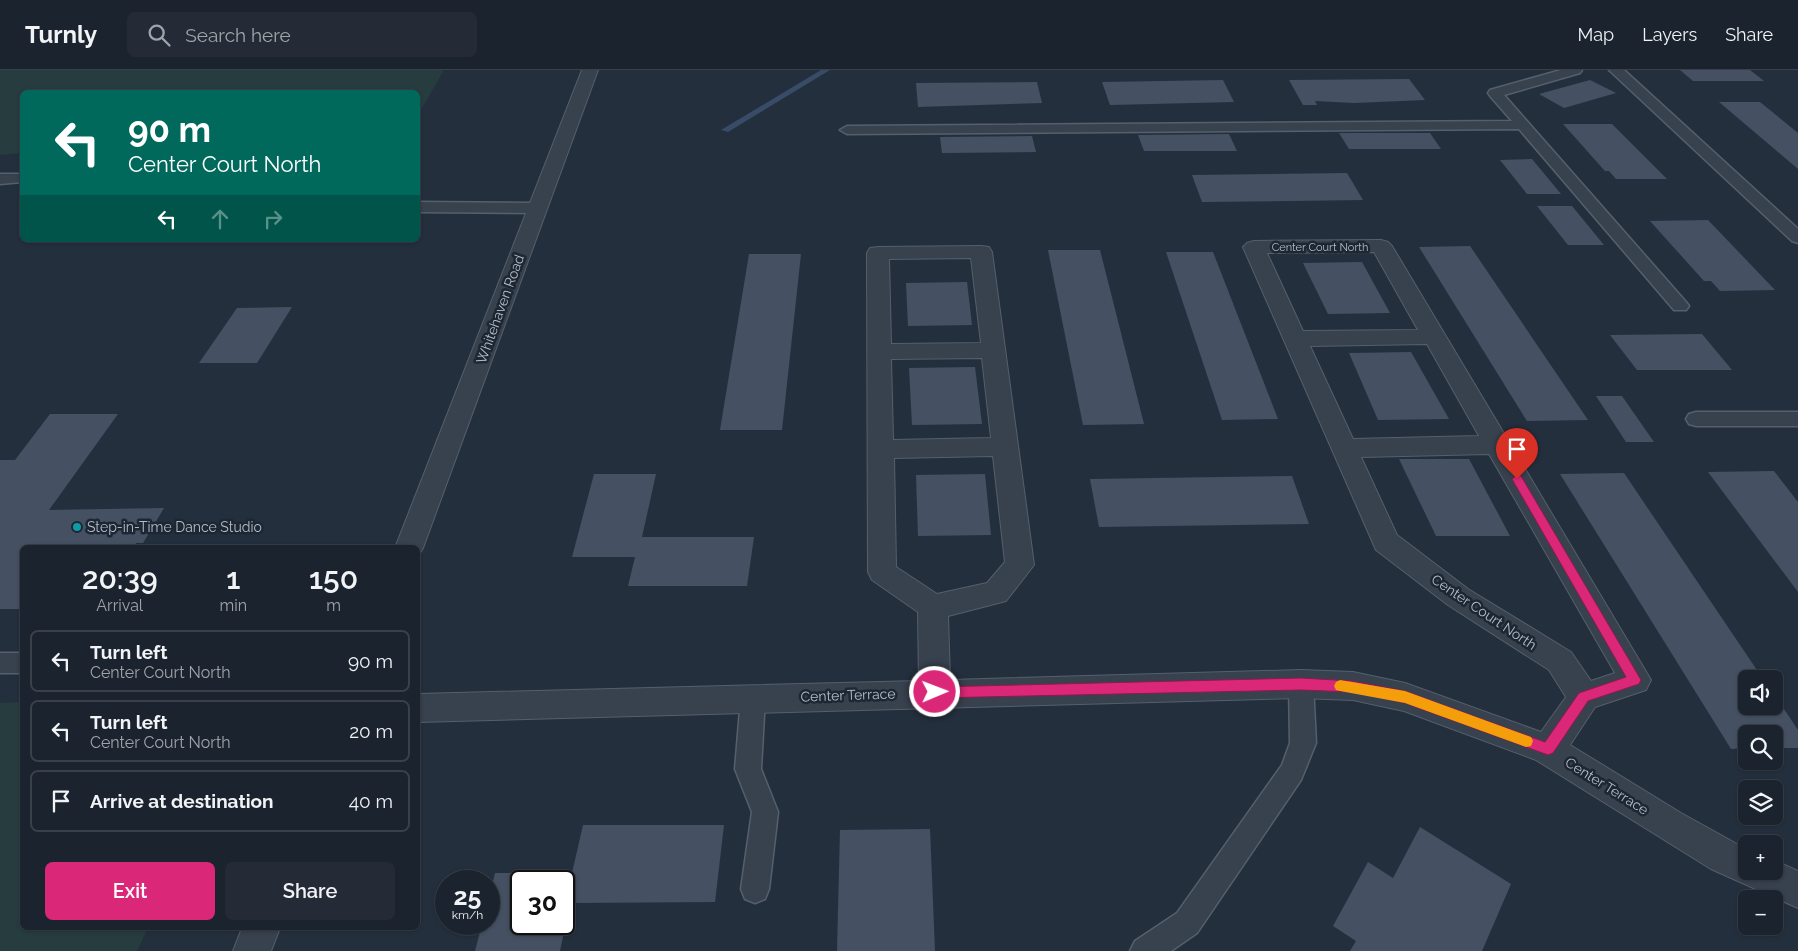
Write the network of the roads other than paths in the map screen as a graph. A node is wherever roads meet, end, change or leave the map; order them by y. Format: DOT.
graph roads {
  1 [pos="590,70"];
  2 [pos="1575,70"];
  3 [pos="1616,70"];
  4 [pos="1523,125"];
  5 [pos="847,130"];
  6 [pos="20,178"];
  7 [pos="0,179"];
  8 [pos="420,207"];
  9 [pos="538,208"];
  10 [pos="1798,238"];
  11 [pos="1680,306"];
  12 [pos="1434,337"];
  13 [pos="1295,339"];
  14 [pos="992,350"];
  15 [pos="879,352"];
  16 [pos="1696,419"];
  17 [pos="1798,419"];
  18 [pos="1498,446"];
  19 [pos="1005,447"];
  20 [pos="1344,448"];
  21 [pos="880,449"];
  22 [pos="410,545"];
  23 [pos="932,607"];
  24 [pos="20,662"];
  25 [pos="0,663"];
  26 [pos="1301,684"];
  27 [pos="935,692"];
  28 [pos="1584,697"];
  29 [pos="753,698"];
  30 [pos="420,708"];
  31 [pos="1548,749"];
  32 [pos="1738,863"];
  33 [pos="1776,880"];
  34 [pos="755,889"];
  35 [pos="1798,890"];
  36 [pos="261,930"];
  37 [pos="252,951"];
  38 [pos="1145,951"];
  1 -- 9 [label="street, Whitehaven Road"];
  2 -- 4 [label="lane"];
  3 -- 10 [label="lane"];
  4 -- 5 [label="lane"];
  4 -- 11 [label="lane"];
  6 -- 7 [label="lane"];
  8 -- 9 [label="lane"];
  9 -- 22 [label="street, Whitehaven Road"];
  12 -- 13 [label="street"];
  12 -- 13 [label="street, Center Court North"];
  12 -- 18 [label="street, Center Court North"];
  13 -- 20 [label="street, Center Court North"];
  14 -- 15 [label="street"];
  14 -- 15 [label="street"];
  14 -- 19 [label="street"];
  15 -- 21 [label="street"];
  16 -- 17 [label="lane"];
  18 -- 20 [label="street"];
  18 -- 28 [label="street, Center Court North"];
  19 -- 21 [label="street"];
  19 -- 23 [label="street"];
  20 -- 28 [label="street, Center Court North"];
  21 -- 23 [label="street"];
  23 -- 27 [label="street"];
  24 -- 25 [label="lane"];
  26 -- 27 [label="street, Center Terrace"];
  26 -- 31 [label="street, Center Terrace"];
  26 -- 38 [label="lane"];
  27 -- 29 [label="street, Center Terrace"];
  28 -- 31 [label="street"];
  29 -- 30 [label="street, Center Terrace"];
  29 -- 34 [label="lane"];
  31 -- 32 [label="street, Center Terrace"];
  33 -- 35 [label="street"];
  36 -- 37 [label="street"];
}
